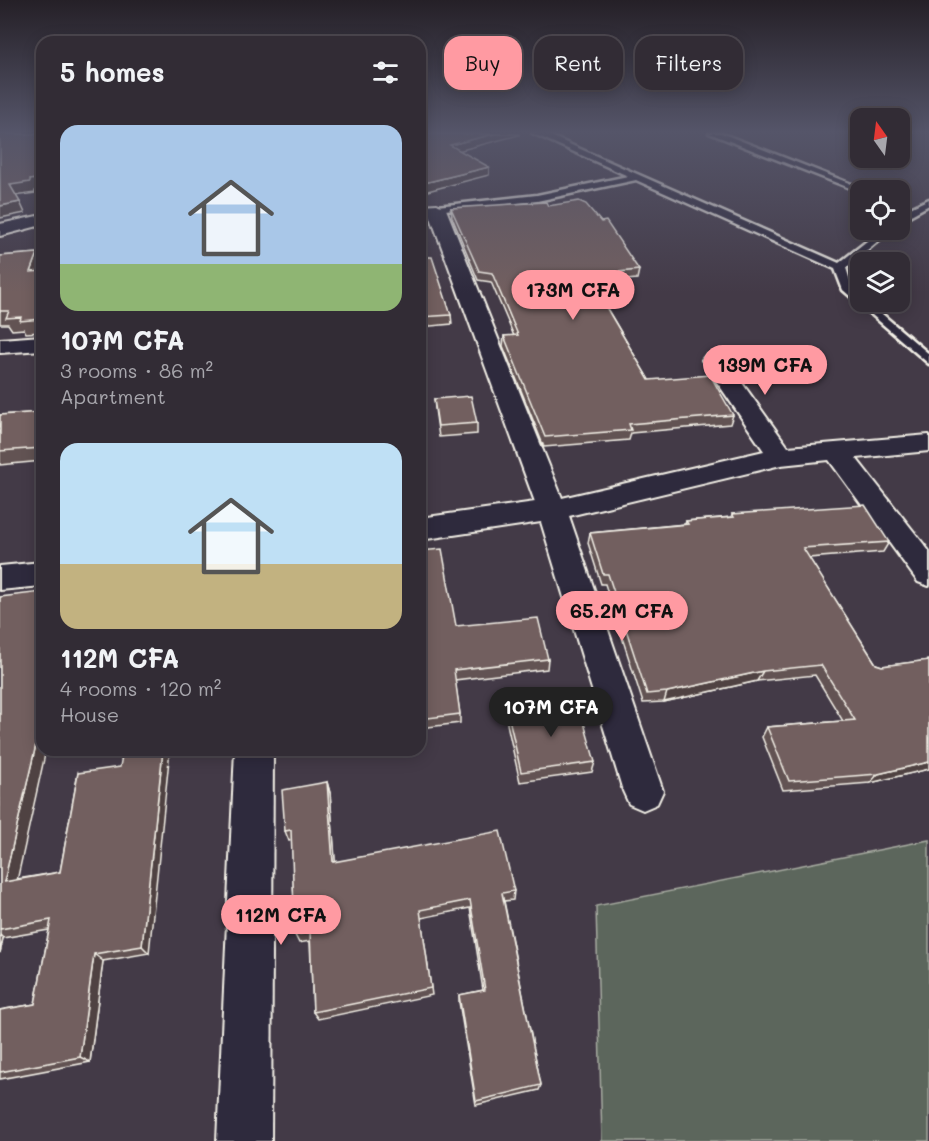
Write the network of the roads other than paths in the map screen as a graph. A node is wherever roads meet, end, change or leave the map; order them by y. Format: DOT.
graph roads {
  1 [pos="593,186"];
  2 [pos="653,186"];
  3 [pos="929,202"];
  4 [pos="429,209"];
  5 [pos="912,209"];
  6 [pos="929,216"];
  7 [pos="36,221"];
  8 [pos="0,230"];
  9 [pos="874,240"];
  10 [pos="840,267"];
  11 [pos="850,291"];
  12 [pos="874,312"];
  13 [pos="36,343"];
  14 [pos="0,346"];
  15 [pos="714,360"];
  16 [pos="929,360"];
  17 [pos="929,443"];
  18 [pos="837,451"];
  19 [pos="781,456"];
  20 [pos="552,510"];
  21 [pos="426,528"];
  22 [pos="929,574"];
  23 [pos="36,575"];
  24 [pos="0,578"];
  25 [pos="254,756"];
  26 [pos="642,791"];
  27 [pos="244,1141"];
  1 -- 4 [label="lane"];
  2 -- 10 [label="lane"];
  3 -- 5 [label="lane"];
  4 -- 20 [label="street"];
  5 -- 6 [label="lane"];
  7 -- 8 [label="street"];
  9 -- 10 [label="lane"];
  10 -- 11 [label="lane"];
  12 -- 16 [label="lane"];
  13 -- 14 [label="street"];
  15 -- 19 [label="street"];
  17 -- 18 [label="street"];
  18 -- 19 [label="street"];
  18 -- 22 [label="street"];
  19 -- 20 [label="street"];
  20 -- 21 [label="street"];
  20 -- 26 [label="street"];
  23 -- 24 [label="street"];
  25 -- 27 [label="street"];
}
